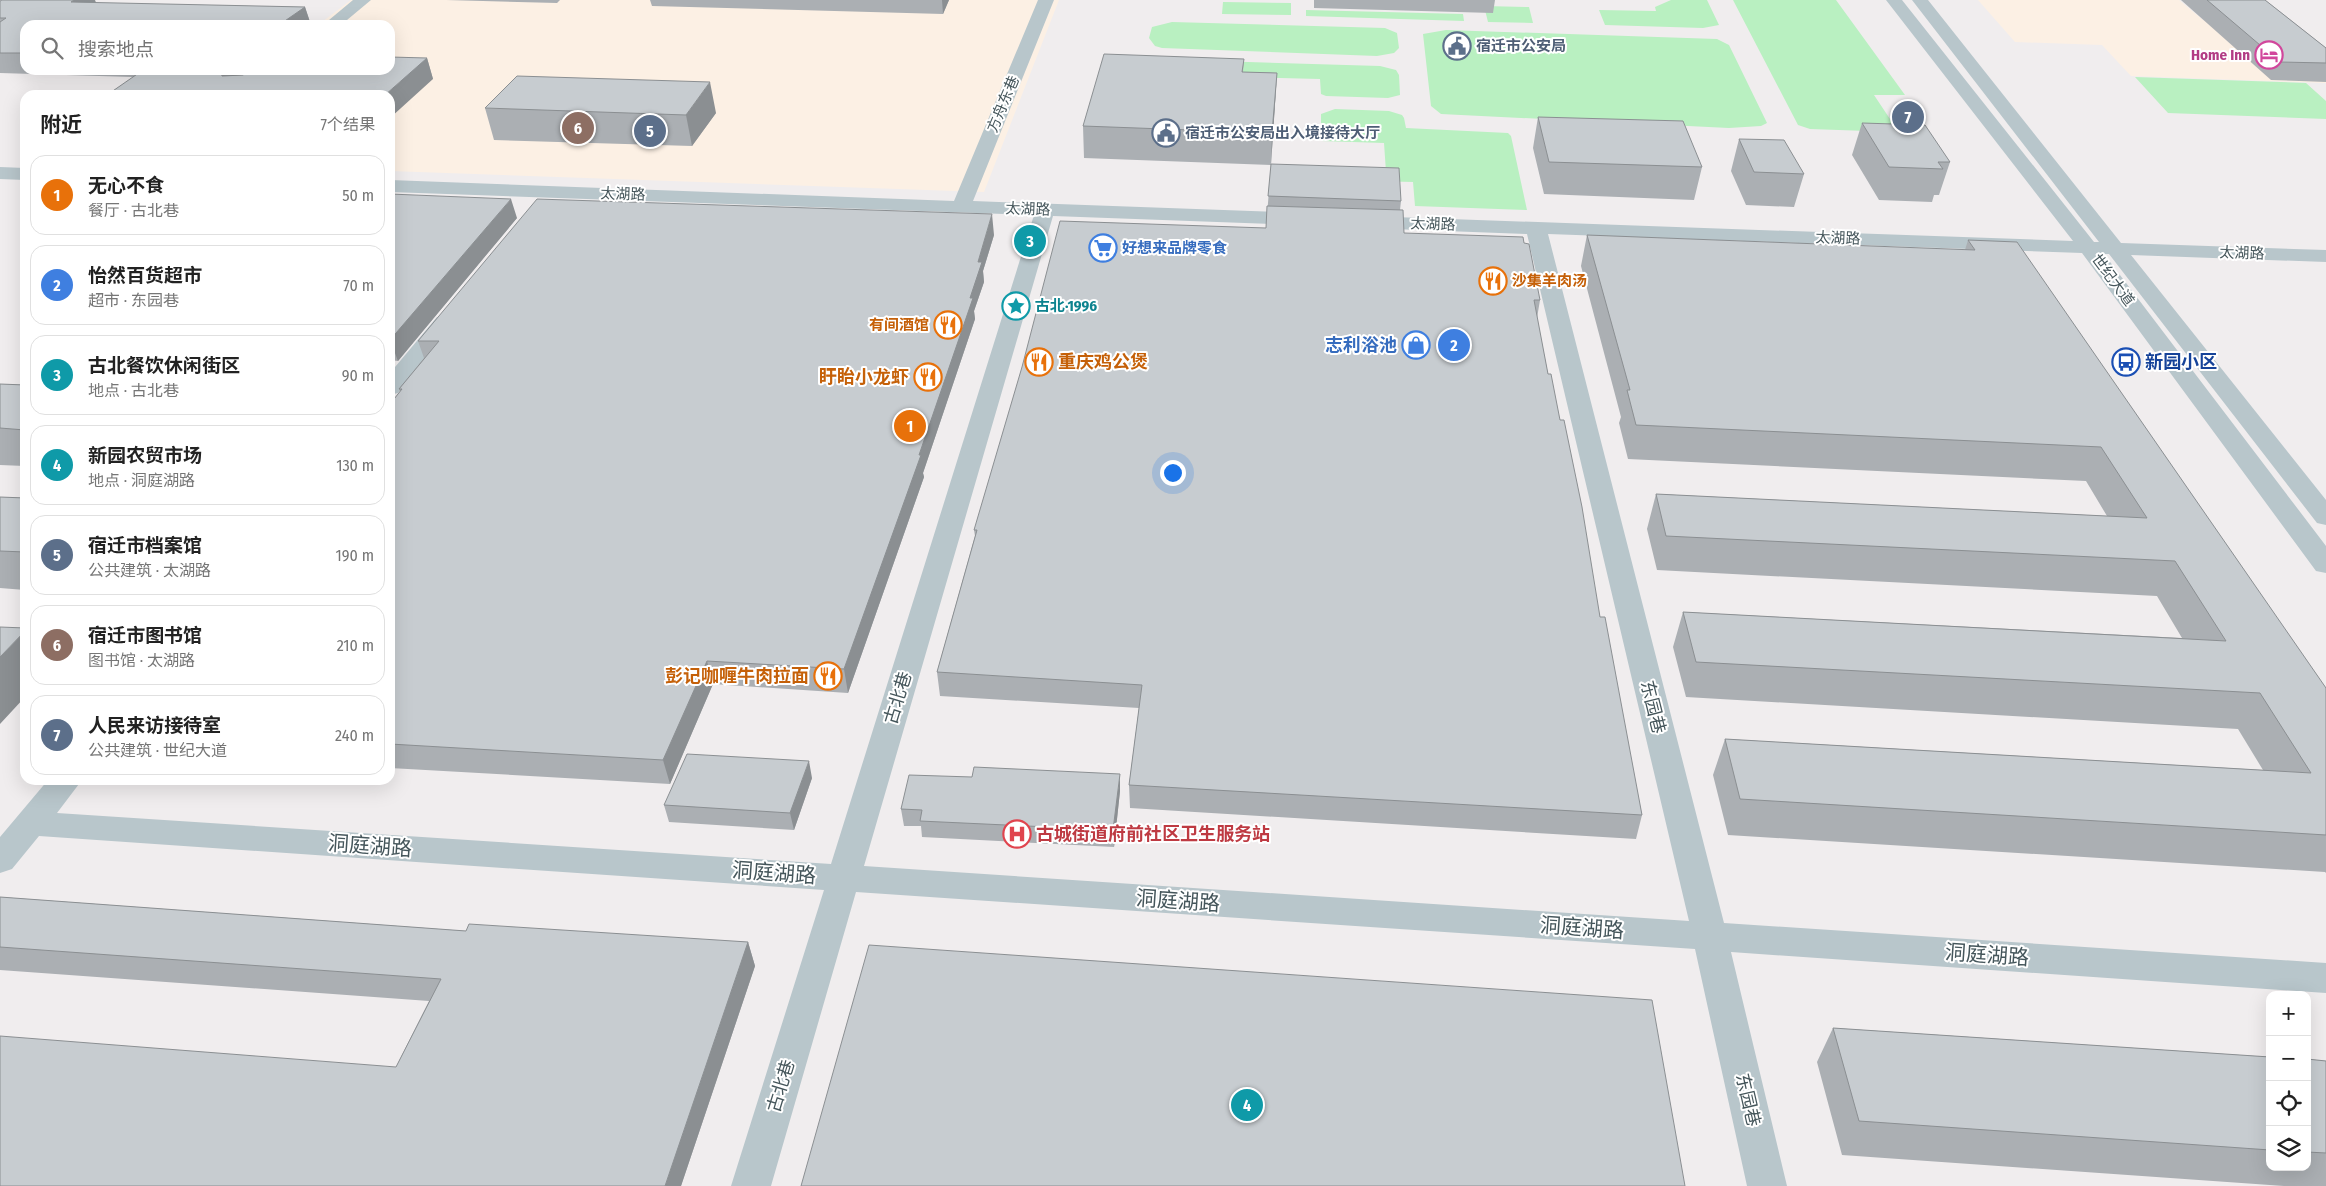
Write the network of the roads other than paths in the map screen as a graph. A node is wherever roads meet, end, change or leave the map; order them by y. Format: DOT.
graph roads {
  1 [pos="363,0"];
  2 [pos="1046,0"];
  3 [pos="1894,0"];
  4 [pos="1920,0"];
  5 [pos="337,20"];
  6 [pos="0,173"];
  7 [pos="20,174"];
  8 [pos="395,186"];
  9 [pos="552,192"];
  10 [pos="960,207"];
  11 [pos="1045,210"];
  12 [pos="533,214"];
  13 [pos="1322,220"];
  14 [pos="1351,221"];
  15 [pos="1536,228"];
  16 [pos="2088,247"];
  17 [pos="2114,248"];
  18 [pos="2326,256"];
  19 [pos="459,305"];
  20 [pos="395,382"];
  21 [pos="2326,517"];
  22 [pos="2326,564"];
  23 [pos="62,785"];
  24 [pos="31,823"];
  25 [pos="0,860"];
  26 [pos="843,878"];
  27 [pos="1710,937"];
  28 [pos="2326,978"];
  29 [pos="751,1186"];
  30 [pos="1767,1186"];
  1 -- 5 [label="street"];
  2 -- 10 [label="street, 方舟东巷"];
  3 -- 16 [label="street, 世纪大道"];
  4 -- 17 [label="street, 世纪大道"];
  6 -- 7 [label="street"];
  8 -- 9 [label="street, 太湖路"];
  9 -- 10 [label="street, 太湖路"];
  9 -- 12 [label="street"];
  10 -- 11 [label="street, 太湖路"];
  11 -- 13 [label="street, 太湖路"];
  11 -- 26 [label="street, 古北巷"];
  14 -- 15 [label="street, 太湖路"];
  15 -- 16 [label="street, 太湖路"];
  15 -- 27 [label="street, 东园巷"];
  16 -- 17 [label="street, 太湖路"];
  16 -- 22 [label="street, 世纪大道"];
  17 -- 18 [label="street, 太湖路"];
  17 -- 21 [label="street, 世纪大道"];
  19 -- 20 [label="street"];
  23 -- 24 [label="street"];
  24 -- 25 [label="street"];
  24 -- 26 [label="street, 洞庭湖路"];
  26 -- 27 [label="street, 洞庭湖路"];
  26 -- 29 [label="street, 古北巷"];
  27 -- 28 [label="street, 洞庭湖路"];
  27 -- 30 [label="street, 东园巷"];
}
